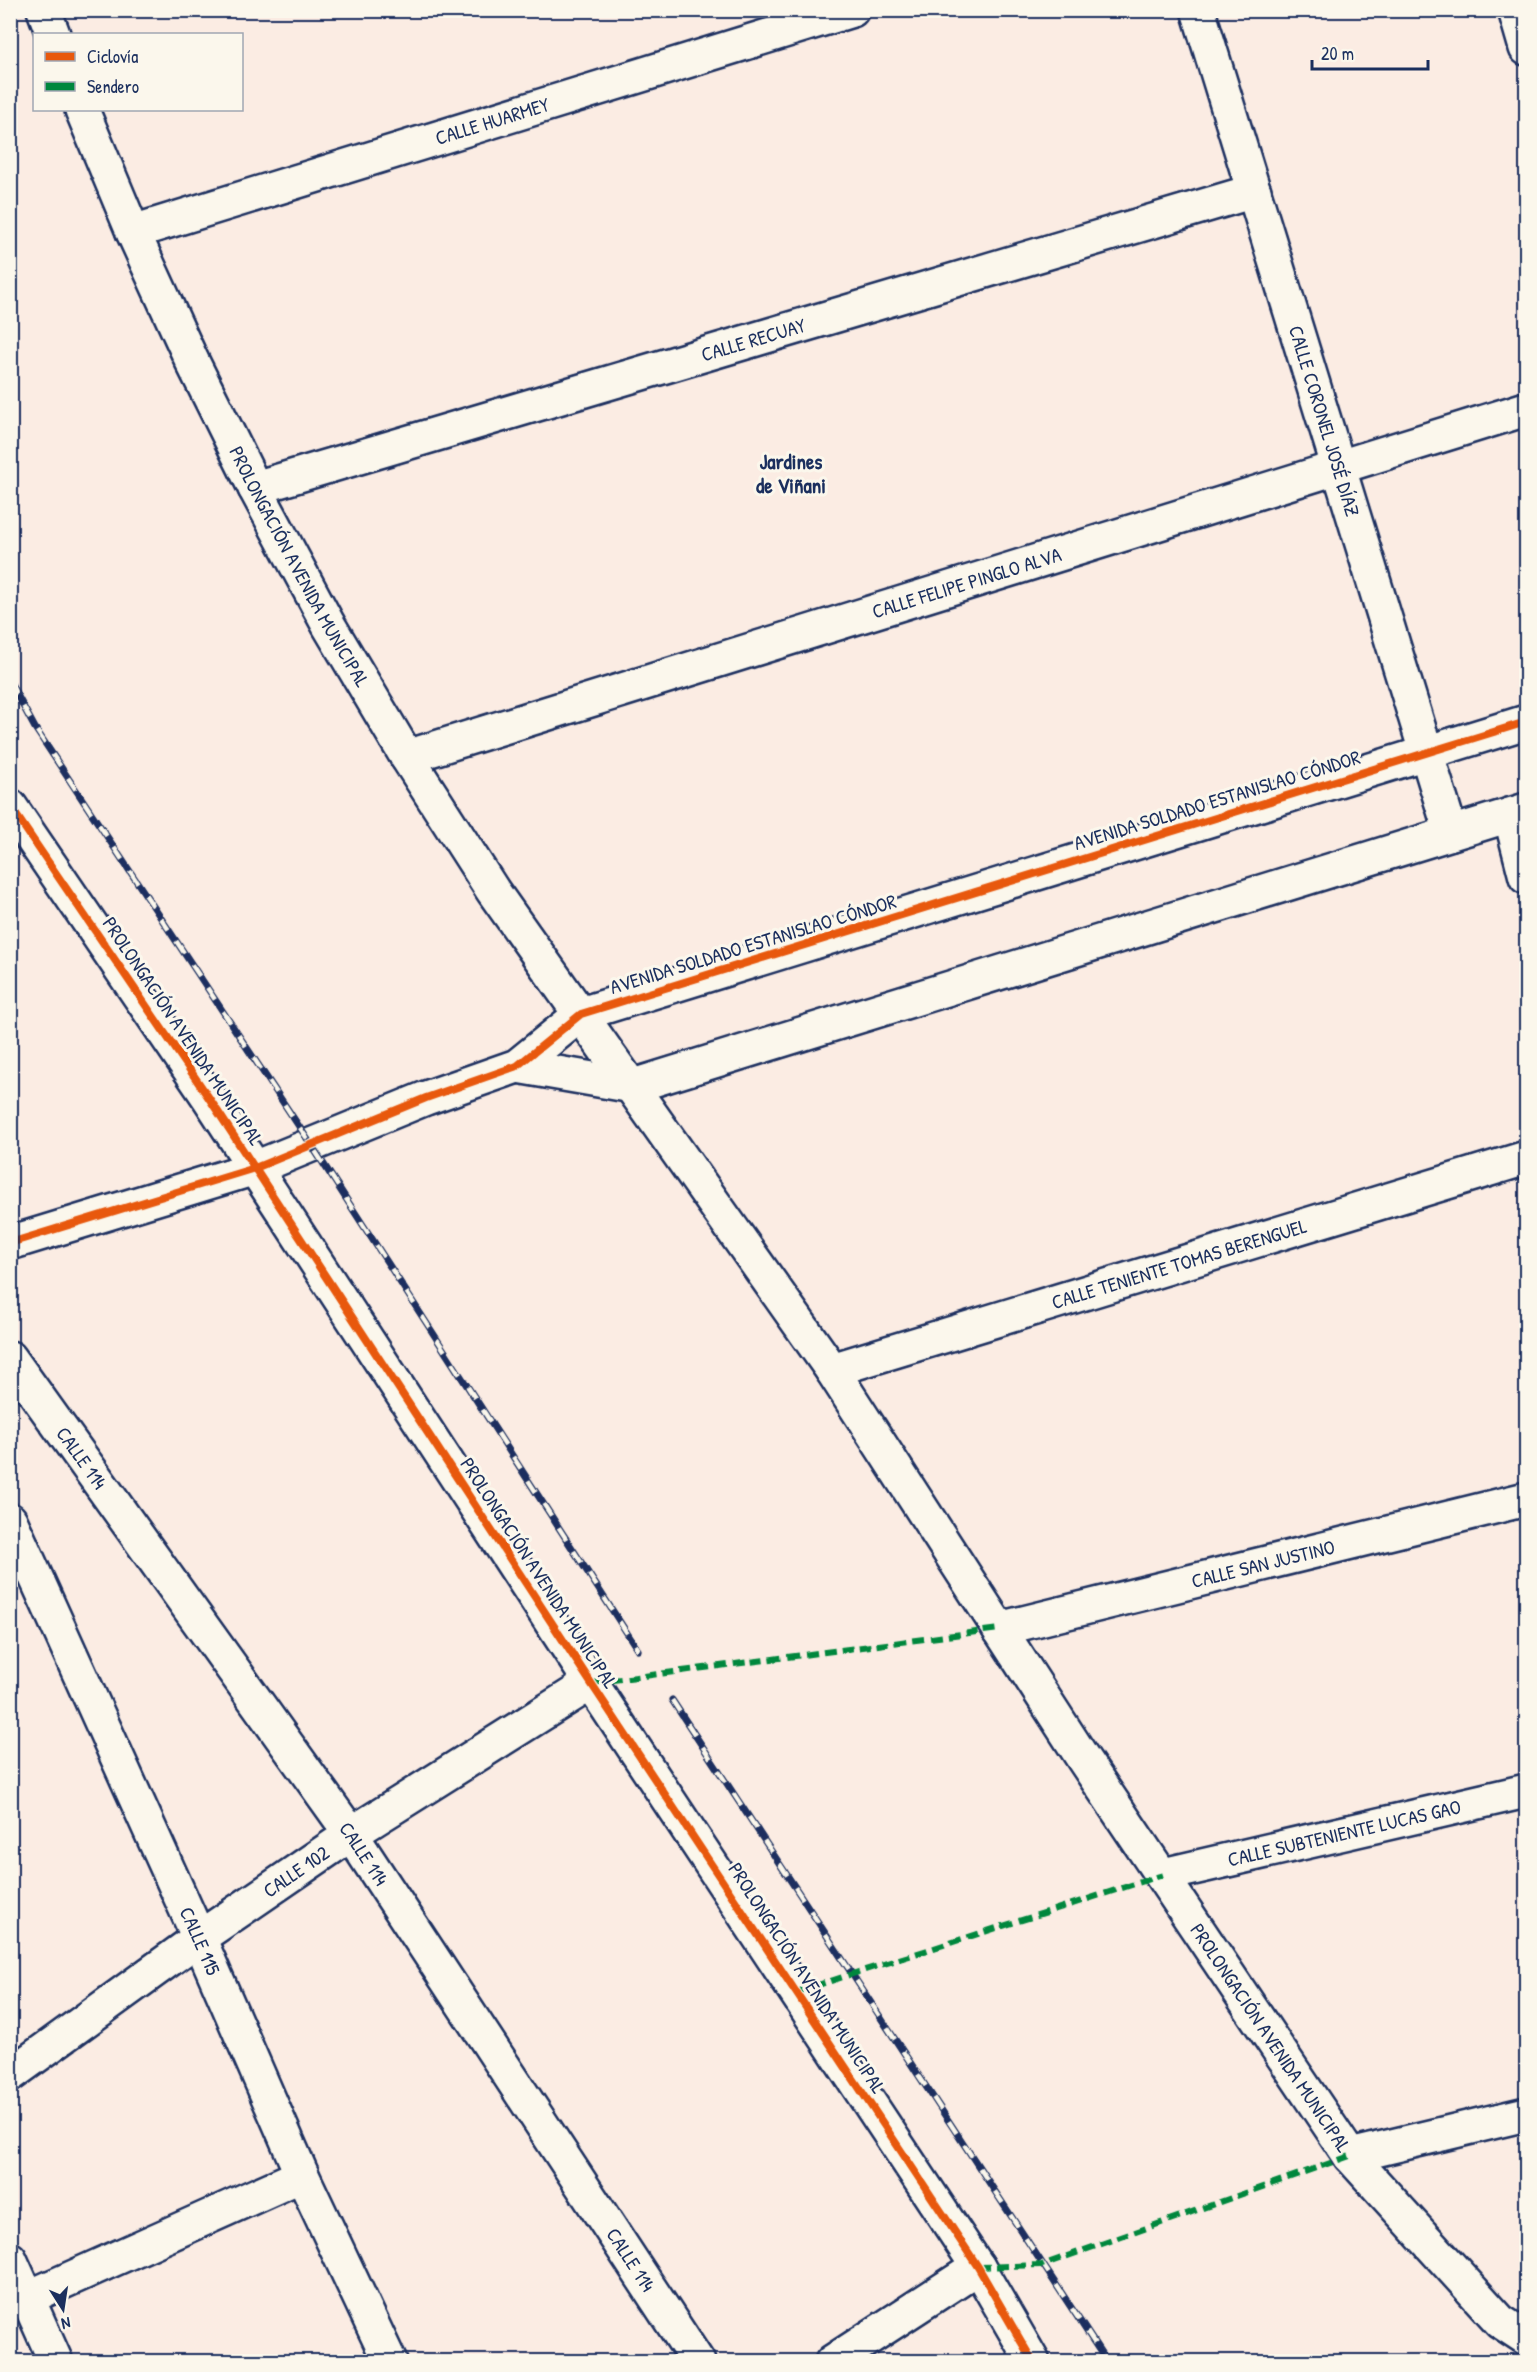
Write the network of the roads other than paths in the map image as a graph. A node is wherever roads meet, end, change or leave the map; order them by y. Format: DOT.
graph roads {
  1 [pos="44,10"];
  2 [pos="852,10"];
  3 [pos="1198,10"];
  4 [pos="1515,10"];
  5 [pos="53,33"];
  6 [pos="1527,48"];
  7 [pos="82,111"];
  8 [pos="1254,191"];
  9 [pos="133,232"];
  10 [pos="1527,409"];
  11 [pos="1339,468"];
  12 [pos="255,488"];
  13 [pos="1527,722"];
  14 [pos="1426,753"];
  15 [pos="407,757"];
  16 [pos="10,806"];
  17 [pos="1519,812"];
  18 [pos="1451,833"];
  19 [pos="1527,877"];
  20 [pos="581,1014"];
  21 [pos="517,1066"];
  22 [pos="633,1086"];
  23 [pos="1527,1158"];
  24 [pos="255,1168"];
  25 [pos="10,1243"];
  26 [pos="10,1358"];
  27 [pos="832,1370"];
  28 [pos="1527,1499"];
  29 [pos="10,1520"];
  30 [pos="999,1629"];
  31 [pos="591,1683"];
  32 [pos="1527,1791"];
  33 [pos="351,1834"];
  34 [pos="1163,1875"];
  35 [pos="199,1938"];
  36 [pos="10,2075"];
  37 [pos="1527,2114"];
  38 [pos="1350,2156"];
  39 [pos="302,2175"];
  40 [pos="10,2259"];
  41 [pos="978,2267"];
  42 [pos="27,2298"];
  43 [pos="1527,2338"];
  44 [pos="56,2361"];
  45 [pos="390,2361"];
  46 [pos="698,2361"];
  47 [pos="832,2361"];
  48 [pos="1033,2361"];
  1 -- 5 [label="street"];
  2 -- 9 [label="street, CALLE HUARMEY"];
  3 -- 8 [label="street, CALLE CORONEL JOSÉ DÍAZ"];
  4 -- 6 [label="street"];
  7 -- 9 [label="street, PROLONGACIÓN AVENIDA MUNICIPAL"];
  8 -- 11 [label="street, CALLE CORONEL JOSÉ DÍAZ"];
  8 -- 12 [label="street, CALLE RECUAY"];
  9 -- 12 [label="street, PROLONGACIÓN AVENIDA MUNICIPAL"];
  10 -- 11 [label="street, CALLE FELIPE PINGLO ALVA"];
  11 -- 14 [label="street, CALLE CORONEL JOSÉ DÍAZ"];
  11 -- 15 [label="street, CALLE FELIPE PINGLO ALVA"];
  12 -- 15 [label="street, PROLONGACIÓN AVENIDA MUNICIPAL"];
  13 -- 14 [label="street, AVENIDA SOLDADO ESTANISLAO CÓNDOR"];
  14 -- 18 [label="street, CALLE CORONEL JOSÉ DÍAZ"];
  14 -- 20 [label="street, AVENIDA SOLDADO ESTANISLAO CÓNDOR"];
  15 -- 20 [label="street, PROLONGACIÓN AVENIDA MUNICIPAL"];
  16 -- 24 [label="street, PROLONGACIÓN AVENIDA MUNICIPAL"];
  17 -- 18 [label="street, AVENIDA SOLDADO ESTANISLAO CÓNDOR"];
  17 -- 19 [label="street"];
  18 -- 22 [label="street, AVENIDA SOLDADO ESTANISLAO CÓNDOR"];
  20 -- 21 [label="street, AVENIDA SOLDADO ESTANISLAO CÓNDOR"];
  20 -- 22 [label="street, PROLONGACIÓN AVENIDA MUNICIPAL"];
  21 -- 22 [label="street, AVENIDA SOLDADO ESTANISLAO CÓNDOR"];
  21 -- 24 [label="street, AVENIDA SOLDADO ESTANISLAO CÓNDOR"];
  22 -- 27 [label="street, PROLONGACIÓN AVENIDA MUNICIPAL"];
  23 -- 27 [label="street, CALLE TENIENTE TOMAS BERENGUEL"];
  24 -- 25 [label="street, AVENIDA SOLDADO ESTANISLAO CÓNDOR"];
  24 -- 31 [label="street, PROLONGACIÓN AVENIDA MUNICIPAL"];
  26 -- 33 [label="street, CALLE 114"];
  27 -- 30 [label="street, PROLONGACIÓN AVENIDA MUNICIPAL"];
  28 -- 30 [label="street, CALLE SAN JUSTINO"];
  29 -- 35 [label="street, CALLE 115"];
  30 -- 34 [label="street, PROLONGACIÓN AVENIDA MUNICIPAL"];
  31 -- 33 [label="street, CALLE 102"];
  31 -- 41 [label="street, PROLONGACIÓN AVENIDA MUNICIPAL"];
  32 -- 34 [label="street, CALLE SUBTENIENTE LUCAS GAO"];
  33 -- 35 [label="street, CALLE 102"];
  33 -- 46 [label="street, CALLE 114"];
  34 -- 38 [label="street, PROLONGACIÓN AVENIDA MUNICIPAL"];
  35 -- 36 [label="street, CALLE 102"];
  35 -- 39 [label="street, CALLE 115"];
  37 -- 38 [label="street"];
  38 -- 43 [label="street, PROLONGACIÓN AVENIDA MUNICIPAL"];
  39 -- 42 [label="street"];
  39 -- 45 [label="street, CALLE 115"];
  40 -- 42 [label="street"];
  41 -- 47 [label="street"];
  41 -- 48 [label="street, PROLONGACIÓN AVENIDA MUNICIPAL"];
  42 -- 44 [label="street"];
}
